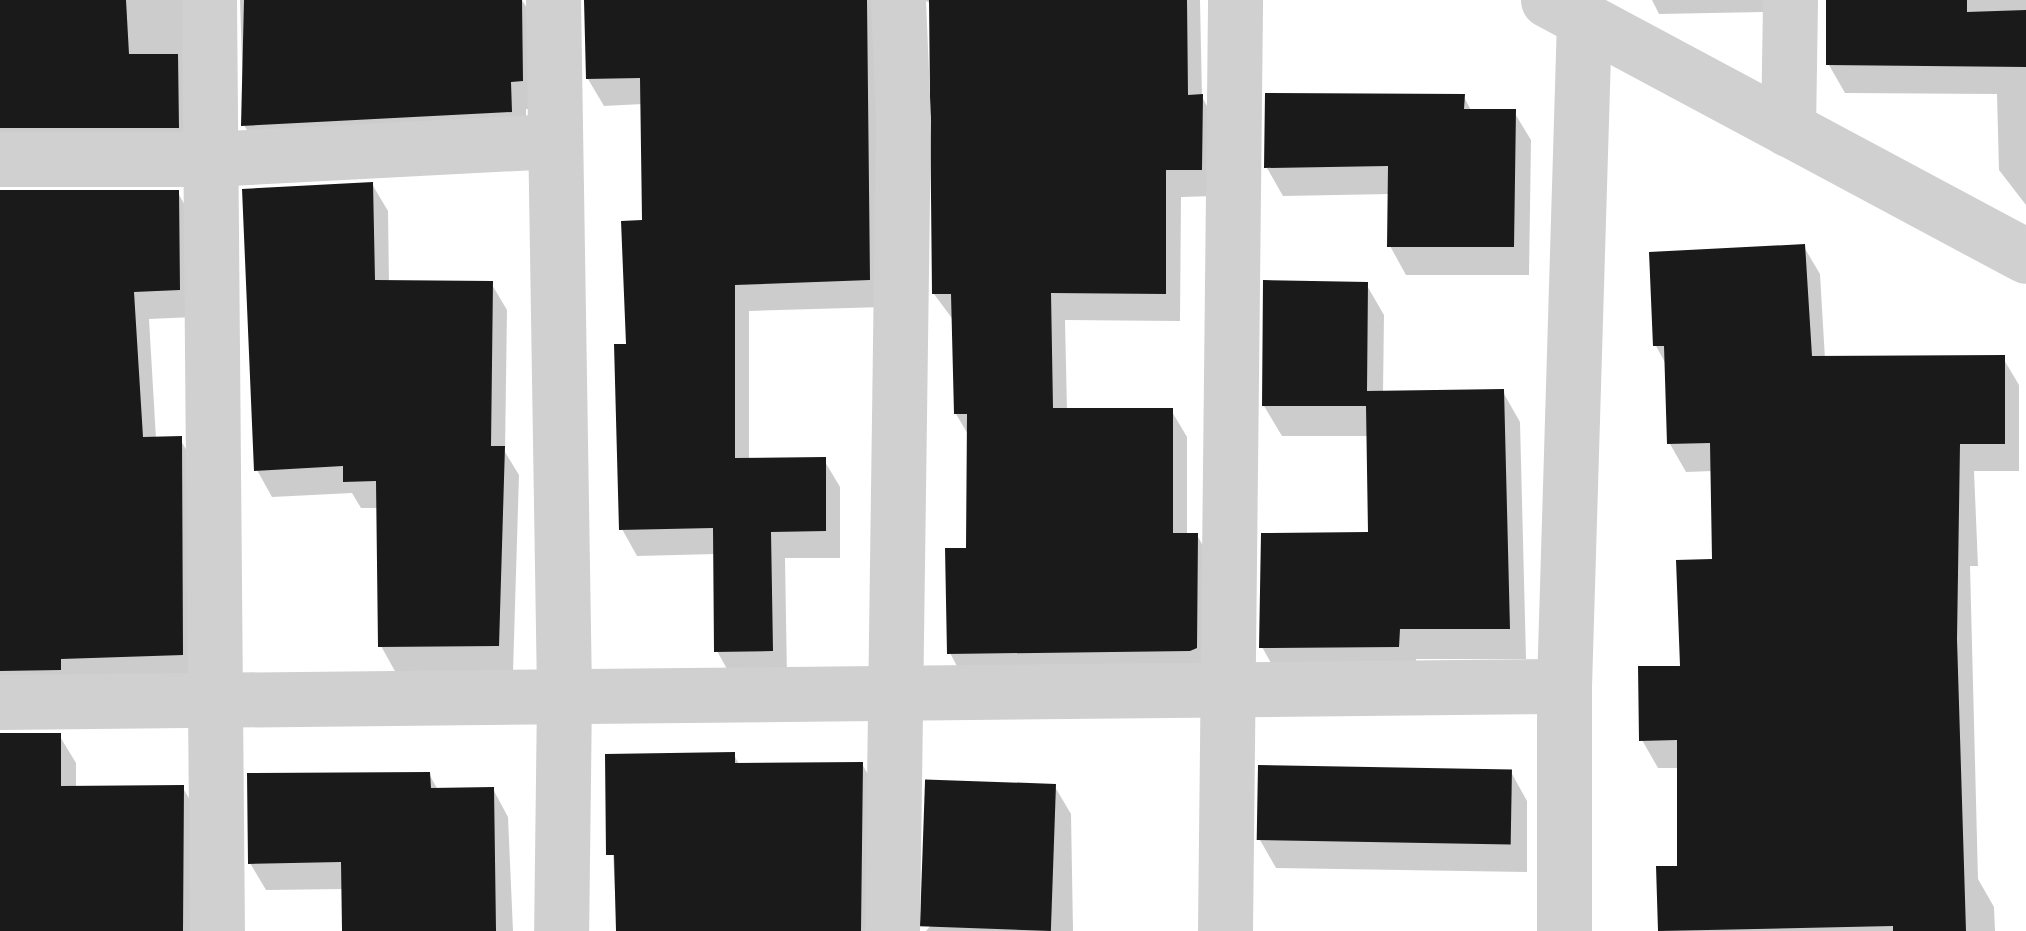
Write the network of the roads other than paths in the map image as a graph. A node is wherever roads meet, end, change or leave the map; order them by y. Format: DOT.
graph roads {
  1 [pos="209,0"];
  2 [pos="553,0"];
  3 [pos="898,0"];
  4 [pos="1236,0"];
  5 [pos="1790,0"];
  6 [pos="1566,9"];
  7 [pos="1788,129"];
  8 [pos="555,141"];
  9 [pos="0,159"];
  10 [pos="210,159"];
  11 [pos="2026,256"];
  12 [pos="1564,686"];
  13 [pos="1231,689"];
  14 [pos="892,693"];
  15 [pos="564,696"];
  16 [pos="219,700"];
  17 [pos="0,702"];
  18 [pos="217,931"];
  19 [pos="561,931"];
  20 [pos="892,931"];
  21 [pos="1225,931"];
  22 [pos="1564,931"];
  1 -- 10 [label="street"];
  2 -- 8 [label="street"];
  3 -- 14 [label="street"];
  4 -- 13 [label="street"];
  5 -- 7 [label="street"];
  6 -- 7 [label="street"];
  6 -- 12 [label="street"];
  7 -- 11 [label="street"];
  8 -- 10 [label="street"];
  8 -- 15 [label="street"];
  9 -- 10 [label="street"];
  10 -- 16 [label="street"];
  12 -- 13 [label="street"];
  12 -- 22 [label="street"];
  13 -- 14 [label="street"];
  13 -- 21 [label="street"];
  14 -- 15 [label="street"];
  14 -- 20 [label="street"];
  15 -- 16 [label="street"];
  15 -- 19 [label="street"];
  16 -- 17 [label="street"];
  16 -- 18 [label="street"];
}
